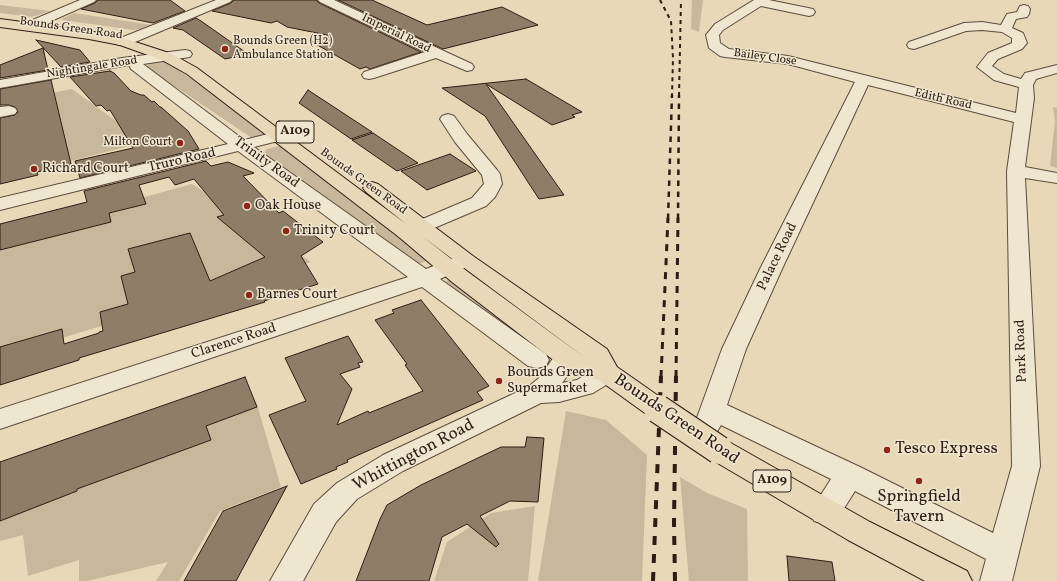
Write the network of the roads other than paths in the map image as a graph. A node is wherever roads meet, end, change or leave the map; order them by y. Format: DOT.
graph roads {
  1 [pos="90,0"];
  2 [pos="226,0"];
  3 [pos="324,0"];
  4 [pos="761,1"];
  5 [pos="1024,9"];
  6 [pos="809,12"];
  7 [pos="0,19"];
  8 [pos="0,23"];
  9 [pos="31,25"];
  10 [pos="1005,29"];
  11 [pos="129,40"];
  12 [pos="914,45"];
  13 [pos="185,54"];
  14 [pos="437,54"];
  15 [pos="167,57"];
  16 [pos="135,61"];
  17 [pos="467,67"];
  18 [pos="1057,69"];
  19 [pos="369,75"];
  20 [pos="863,80"];
  21 [pos="0,84"];
  22 [pos="1026,85"];
  23 [pos="448,119"];
  24 [pos="1023,119"];
  25 [pos="292,138"];
  26 [pos="242,148"];
  27 [pos="1016,171"];
  28 [pos="1057,178"];
  29 [pos="0,204"];
  30 [pos="423,226"];
  31 [pos="406,233"];
  32 [pos="458,264"];
  33 [pos="424,279"];
  34 [pos="568,359"];
  35 [pos="537,360"];
  36 [pos="615,378"];
  37 [pos="537,394"];
  38 [pos="0,419"];
  39 [pos="710,431"];
  40 [pos="850,475"];
  41 [pos="825,512"];
  42 [pos="1004,553"];
  43 [pos="286,581"];
  44 [pos="956,581"];
  45 [pos="996,581"];
  1 -- 9 [label="street"];
  2 -- 11 [label="street"];
  3 -- 14 [label="street, Imperial Road"];
  4 -- 6 [label="street"];
  4 -- 20 [label="street, Bailey Close"];
  5 -- 10 [label="street"];
  7 -- 9 [label="main road, Bounds Green Road / A109"];
  8 -- 9 [label="main road, Bounds Green Road / A109"];
  9 -- 11 [label="main road, Bounds Green Road / A109"];
  10 -- 12 [label="street"];
  10 -- 22 [label="street"];
  11 -- 13 [label="main road, Bounds Green Road / A109"];
  11 -- 15 [label="main road, Bounds Green Road / A109"];
  13 -- 15 [label="street, Nightingale Road"];
  13 -- 25 [label="main road, Bounds Green Road / A109"];
  14 -- 17 [label="street, Imperial Road"];
  14 -- 19 [label="street"];
  15 -- 16 [label="street, Nightingale Road"];
  15 -- 25 [label="main road, Bounds Green Road / A109"];
  16 -- 21 [label="street, Nightingale Road"];
  16 -- 26 [label="street, Trinity Road"];
  18 -- 22 [label="street"];
  20 -- 24 [label="street, Edith Road"];
  20 -- 39 [label="street, Palace Road"];
  22 -- 24 [label="street, Park Road"];
  23 -- 30 [label="street"];
  24 -- 27 [label="street, Park Road"];
  25 -- 26 [label="street, Truro Road"];
  25 -- 30 [label="main road, Bounds Green Road / A109"];
  25 -- 31 [label="main road, Bounds Green Road / A109"];
  26 -- 29 [label="street, Truro Road"];
  26 -- 33 [label="street, Trinity Road"];
  27 -- 28 [label="street"];
  27 -- 42 [label="street, Park Road"];
  30 -- 31 [label="street"];
  30 -- 32 [label="main road, Bounds Green Road / A109"];
  31 -- 32 [label="main road, Bounds Green Road / A109"];
  32 -- 33 [label="street, Clarence Road"];
  32 -- 34 [label="main road, Bounds Green Road / A109"];
  32 -- 36 [label="main road, Bounds Green Road / A109"];
  33 -- 35 [label="street, Trinity Road"];
  33 -- 38 [label="street, Clarence Road"];
  34 -- 36 [label="main road, Bounds Green Road / A109"];
  34 -- 37 [label="street, Whittington Road"];
  36 -- 37 [label="street, Whittington Road"];
  36 -- 39 [label="main road, Bounds Green Road / A109, bridge"];
  37 -- 43 [label="street, Whittington Road"];
  39 -- 40 [label="street"];
  39 -- 41 [label="main road, Bounds Green Road / A109"];
  40 -- 41 [label="street"];
  40 -- 42 [label="street"];
  41 -- 44 [label="main road, Bounds Green Road / A109"];
  42 -- 45 [label="street, Park Road"];
}
